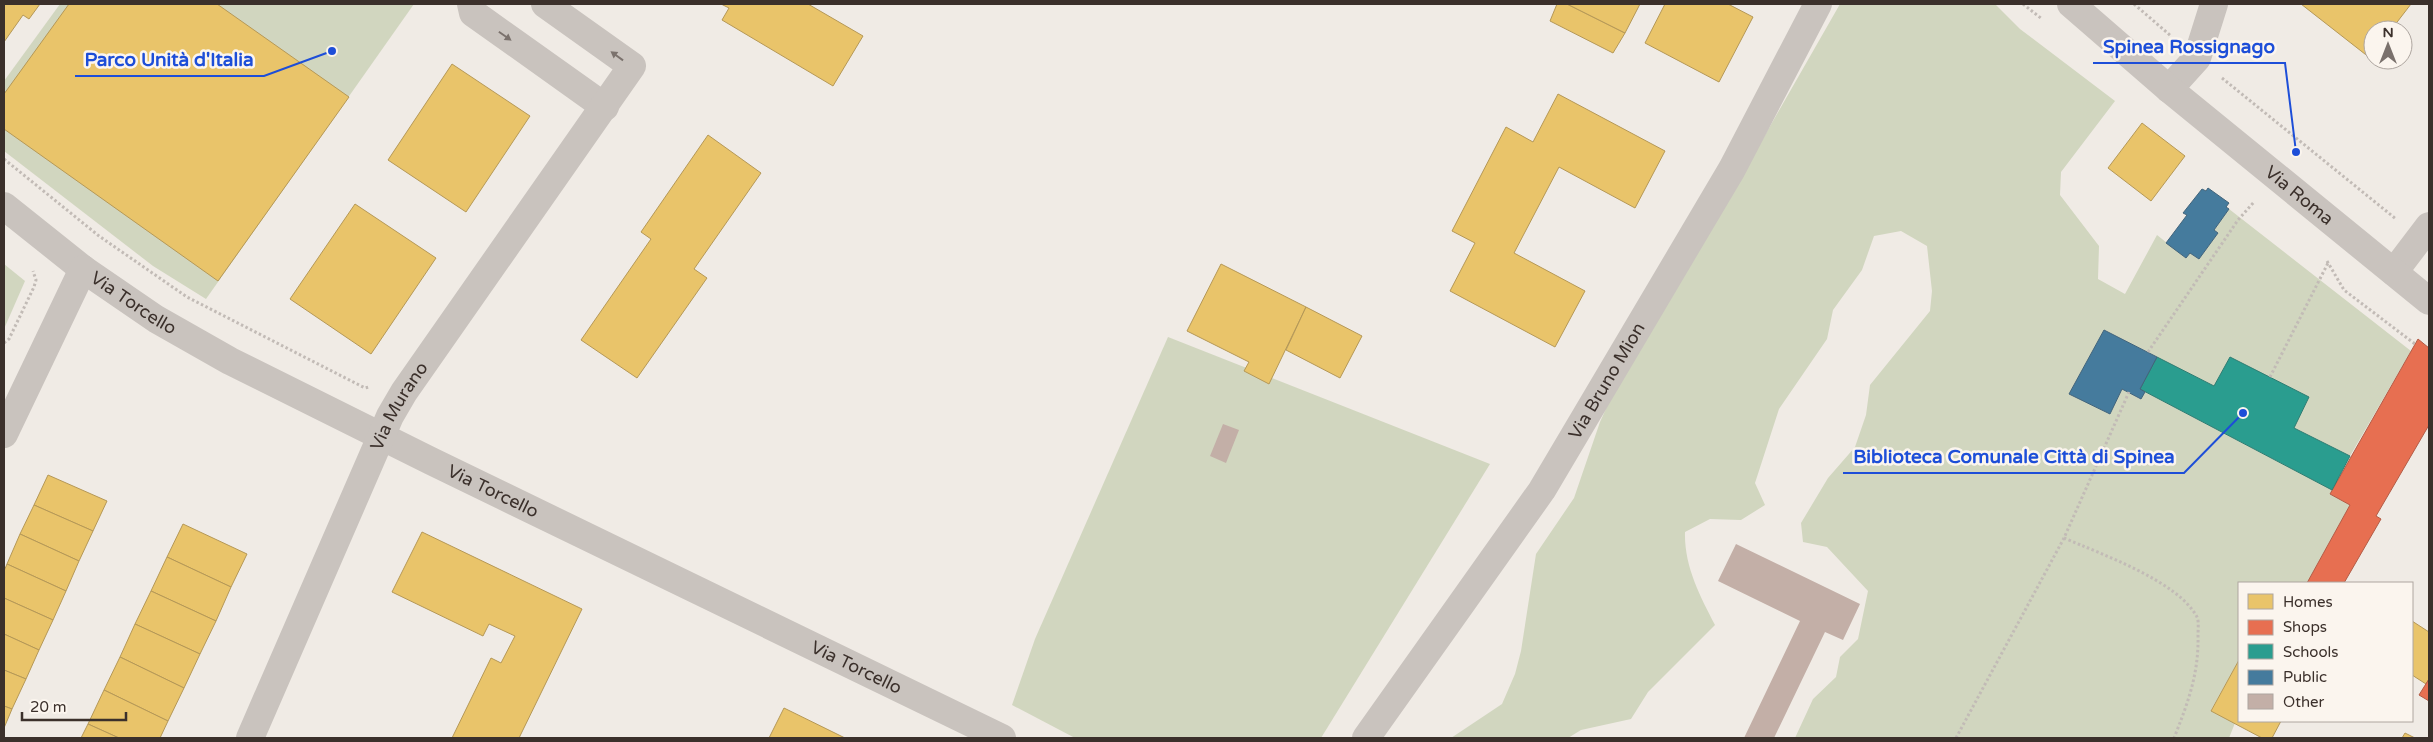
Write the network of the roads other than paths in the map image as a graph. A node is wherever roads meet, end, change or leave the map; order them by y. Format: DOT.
graph roads {
  1 [pos="471,4"];
  2 [pos="545,4"];
  3 [pos="1818,4"];
  4 [pos="2071,4"];
  5 [pos="2214,4"];
  6 [pos="2169,89"];
  7 [pos="605,107"];
  8 [pos="4,206"];
  9 [pos="2429,226"];
  10 [pos="83,269"];
  11 [pos="2394,272"];
  12 [pos="2429,301"];
  13 [pos="4,434"];
  14 [pos="381,436"];
  15 [pos="250,738"];
  16 [pos="1002,738"];
  17 [pos="1366,738"];
  1 -- 7 [label="street, one-way"];
  7 -- 2 [label="street, Via Murano, one-way"];
  3 -- 17 [label="street, Via Bruno Mion"];
  4 -- 6 [label="street, Via Roma"];
  5 -- 6 [label="street"];
  6 -- 11 [label="street, Via Roma"];
  7 -- 14 [label="street, Via Murano"];
  8 -- 10 [label="street, Via Torcello"];
  9 -- 11 [label="street"];
  10 -- 13 [label="street"];
  10 -- 14 [label="street, Via Torcello"];
  11 -- 12 [label="street, Via Roma"];
  14 -- 15 [label="street, Via Murano"];
  14 -- 16 [label="street, Via Torcello"];
}
